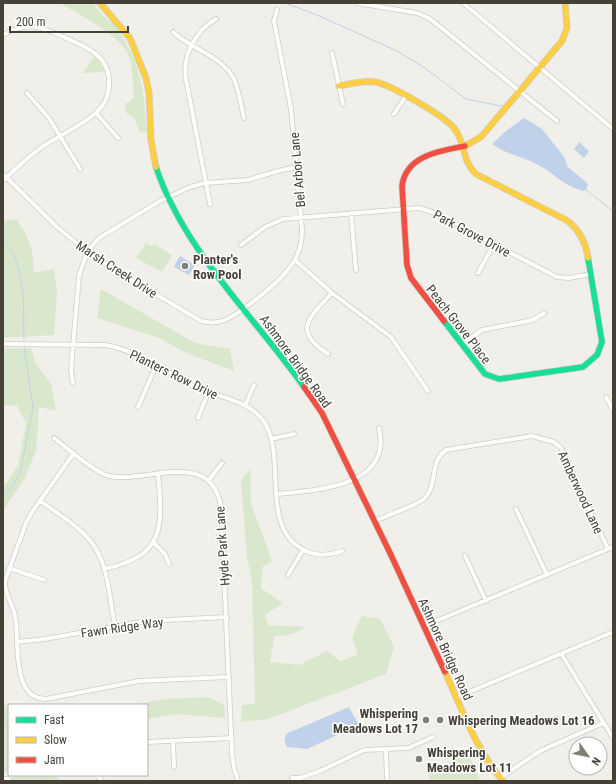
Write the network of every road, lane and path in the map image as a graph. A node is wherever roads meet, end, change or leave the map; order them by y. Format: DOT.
graph roads {
  1 [pos="100,3"];
  2 [pos="357,3"];
  3 [pos="463,3"];
  4 [pos="565,3"];
  5 [pos="378,5"];
  6 [pos="277,10"];
  7 [pos="216,19"];
  8 [pos="173,32"];
  9 [pos="3,35"];
  10 [pos="191,46"];
  11 [pos="332,53"];
  12 [pos="540,68"];
  13 [pos="339,86"];
  14 [pos="520,91"];
  15 [pos="27,93"];
  16 [pos="406,96"];
  17 [pos="343,104"];
  18 [pos="96,113"];
  19 [pos="394,114"];
  20 [pos="244,118"];
  21 [pos="556,121"];
  22 [pos="613,130"];
  23 [pos="60,136"];
  24 [pos="118,138"];
  25 [pos="461,147"];
  26 [pos="296,167"];
  27 [pos="80,169"];
  28 [pos="4,178"];
  29 [pos="205,183"];
  30 [pos="167,197"];
  31 [pos="210,204"];
  32 [pos="403,208"];
  33 [pos="351,212"];
  34 [pos="301,217"];
  35 [pos="494,244"];
  36 [pos="241,245"];
  37 [pos="87,252"];
  38 [pos="295,260"];
  39 [pos="356,270"];
  40 [pos="478,273"];
  41 [pos="591,274"];
  42 [pos="332,293"];
  43 [pos="243,308"];
  44 [pos="544,313"];
  45 [pos="3,344"];
  46 [pos="74,345"];
  47 [pos="461,345"];
  48 [pos="328,354"];
  49 [pos="156,366"];
  50 [pos="74,383"];
  51 [pos="254,385"];
  52 [pos="428,391"];
  53 [pos="208,393"];
  54 [pos="606,397"];
  55 [pos="245,406"];
  56 [pos="138,407"];
  57 [pos="613,410"];
  58 [pos="198,418"];
  59 [pos="379,428"];
  60 [pos="294,434"];
  61 [pos="54,438"];
  62 [pos="271,439"];
  63 [pos="74,453"];
  64 [pos="222,463"];
  65 [pos="158,474"];
  66 [pos="353,479"];
  67 [pos="208,481"];
  68 [pos="277,494"];
  69 [pos="40,501"];
  70 [pos="516,509"];
  71 [pos="374,522"];
  72 [pos="153,542"];
  73 [pos="613,547"];
  74 [pos="608,549"];
  75 [pos="303,550"];
  76 [pos="342,552"];
  77 [pos="465,556"];
  78 [pos="169,564"];
  79 [pos="9,568"];
  80 [pos="104,569"];
  81 [pos="288,575"];
  82 [pos="547,575"];
  83 [pos="44,580"];
  84 [pos="486,601"];
  85 [pos="227,617"];
  86 [pos="115,625"];
  87 [pos="424,626"];
  88 [pos="613,632"];
  89 [pos="17,642"];
  90 [pos="562,655"];
  91 [pos="229,678"];
  92 [pos="457,697"];
  93 [pos="603,723"];
  94 [pos="433,737"];
  95 [pos="232,738"];
  96 [pos="613,738"];
  97 [pos="173,741"];
  98 [pos="148,742"];
  99 [pos="386,750"];
  100 [pos="174,767"];
  101 [pos="292,778"];
  102 [pos="3,779"];
  103 [pos="8,779"];
  104 [pos="501,779"];
  105 [pos="238,781"];
  106 [pos="387,781"];
  1 -- 30 [label="street, Ashmore Bridge Road"];
  2 -- 5 [label="street"];
  3 -- 12 [label="street"];
  4 -- 12 [label="street, Peach Grove Place"];
  5 -- 14 [label="street"];
  6 -- 26 [label="street, Bel Arbor Lane"];
  7 -- 10 [label="street"];
  8 -- 10 [label="street"];
  9 -- 18 [label="street, Marsh Creek Drive"];
  10 -- 20 [label="street"];
  10 -- 29 [label="street"];
  11 -- 13 [label="street"];
  12 -- 14 [label="street, Peach Grove Place"];
  12 -- 22 [label="street"];
  13 -- 16 [label="street"];
  13 -- 17 [label="street"];
  14 -- 21 [label="street"];
  14 -- 25 [label="street, Peach Grove Place"];
  15 -- 23 [label="street"];
  16 -- 19 [label="street"];
  16 -- 25 [label="street"];
  18 -- 23 [label="street, Marsh Creek Drive"];
  18 -- 24 [label="street"];
  23 -- 27 [label="street"];
  23 -- 28 [label="street, Marsh Creek Drive"];
  25 -- 32 [label="street, Peach Grove Place"];
  25 -- 41 [label="street, Peach Grove Place"];
  26 -- 29 [label="street"];
  26 -- 34 [label="street, Bel Arbor Lane"];
  28 -- 37 [label="street, Marsh Creek Drive"];
  29 -- 30 [label="street"];
  29 -- 31 [label="street"];
  30 -- 37 [label="street"];
  30 -- 43 [label="street, Ashmore Bridge Road"];
  32 -- 33 [label="street, Park Grove Drive"];
  32 -- 35 [label="street, Park Grove Drive"];
  32 -- 47 [label="street, Peach Grove Place"];
  33 -- 34 [label="street, Park Grove Drive"];
  33 -- 39 [label="street"];
  34 -- 36 [label="street, Park Grove Drive"];
  34 -- 38 [label="street, Bel Arbor Lane"];
  35 -- 40 [label="street"];
  35 -- 41 [label="street, Park Grove Drive"];
  37 -- 43 [label="street, Marsh Creek Drive"];
  37 -- 46 [label="street"];
  38 -- 42 [label="street"];
  38 -- 43 [label="street, Bel Arbor Lane"];
  41 -- 47 [label="street, Peach Grove Place"];
  42 -- 48 [label="street"];
  42 -- 52 [label="street"];
  43 -- 66 [label="street, Ashmore Bridge Road"];
  44 -- 47 [label="street"];
  45 -- 46 [label="street, Planters Row Drive"];
  46 -- 49 [label="street, Planters Row Drive"];
  46 -- 50 [label="street"];
  49 -- 53 [label="street, Planters Row Drive"];
  49 -- 56 [label="street"];
  51 -- 55 [label="street"];
  53 -- 55 [label="street, Planters Row Drive"];
  53 -- 58 [label="street"];
  54 -- 57 [label="street"];
  55 -- 62 [label="street, Planters Row Drive"];
  59 -- 66 [label="street"];
  60 -- 62 [label="street"];
  61 -- 63 [label="street"];
  62 -- 68 [label="street, Planters Row Drive"];
  63 -- 65 [label="street"];
  63 -- 69 [label="street"];
  64 -- 67 [label="street"];
  65 -- 67 [label="street"];
  65 -- 72 [label="street"];
  66 -- 68 [label="street"];
  66 -- 71 [label="street, Ashmore Bridge Road"];
  67 -- 85 [label="street, Hyde Park Lane"];
  68 -- 75 [label="street, Planters Row Drive"];
  69 -- 79 [label="street"];
  69 -- 80 [label="street"];
  70 -- 82 [label="street"];
  71 -- 74 [label="street, Amberwood Lane"];
  71 -- 87 [label="street, Ashmore Bridge Road"];
  72 -- 78 [label="street"];
  72 -- 80 [label="street"];
  73 -- 74 [label="street"];
  74 -- 82 [label="street"];
  75 -- 76 [label="street"];
  75 -- 81 [label="street"];
  77 -- 84 [label="street"];
  79 -- 83 [label="street"];
  79 -- 89 [label="street"];
  80 -- 86 [label="street"];
  82 -- 84 [label="street"];
  84 -- 87 [label="street"];
  85 -- 86 [label="street, Fawn Ridge Way"];
  85 -- 91 [label="street, Hyde Park Lane"];
  86 -- 89 [label="street, Fawn Ridge Way"];
  87 -- 92 [label="street, Ashmore Bridge Road"];
  88 -- 90 [label="street"];
  89 -- 91 [label="street"];
  90 -- 92 [label="street"];
  90 -- 93 [label="street"];
  91 -- 95 [label="street, Hyde Park Lane"];
  92 -- 104 [label="street, Ashmore Bridge Road"];
  93 -- 96 [label="street"];
  93 -- 104 [label="street"];
  94 -- 99 [label="street"];
  95 -- 97 [label="street"];
  95 -- 105 [label="street, Hyde Park Lane"];
  97 -- 98 [label="street"];
  97 -- 100 [label="street"];
  99 -- 101 [label="street"];
  99 -- 106 [label="street"];
  102 -- 103 [label="street"];
}
